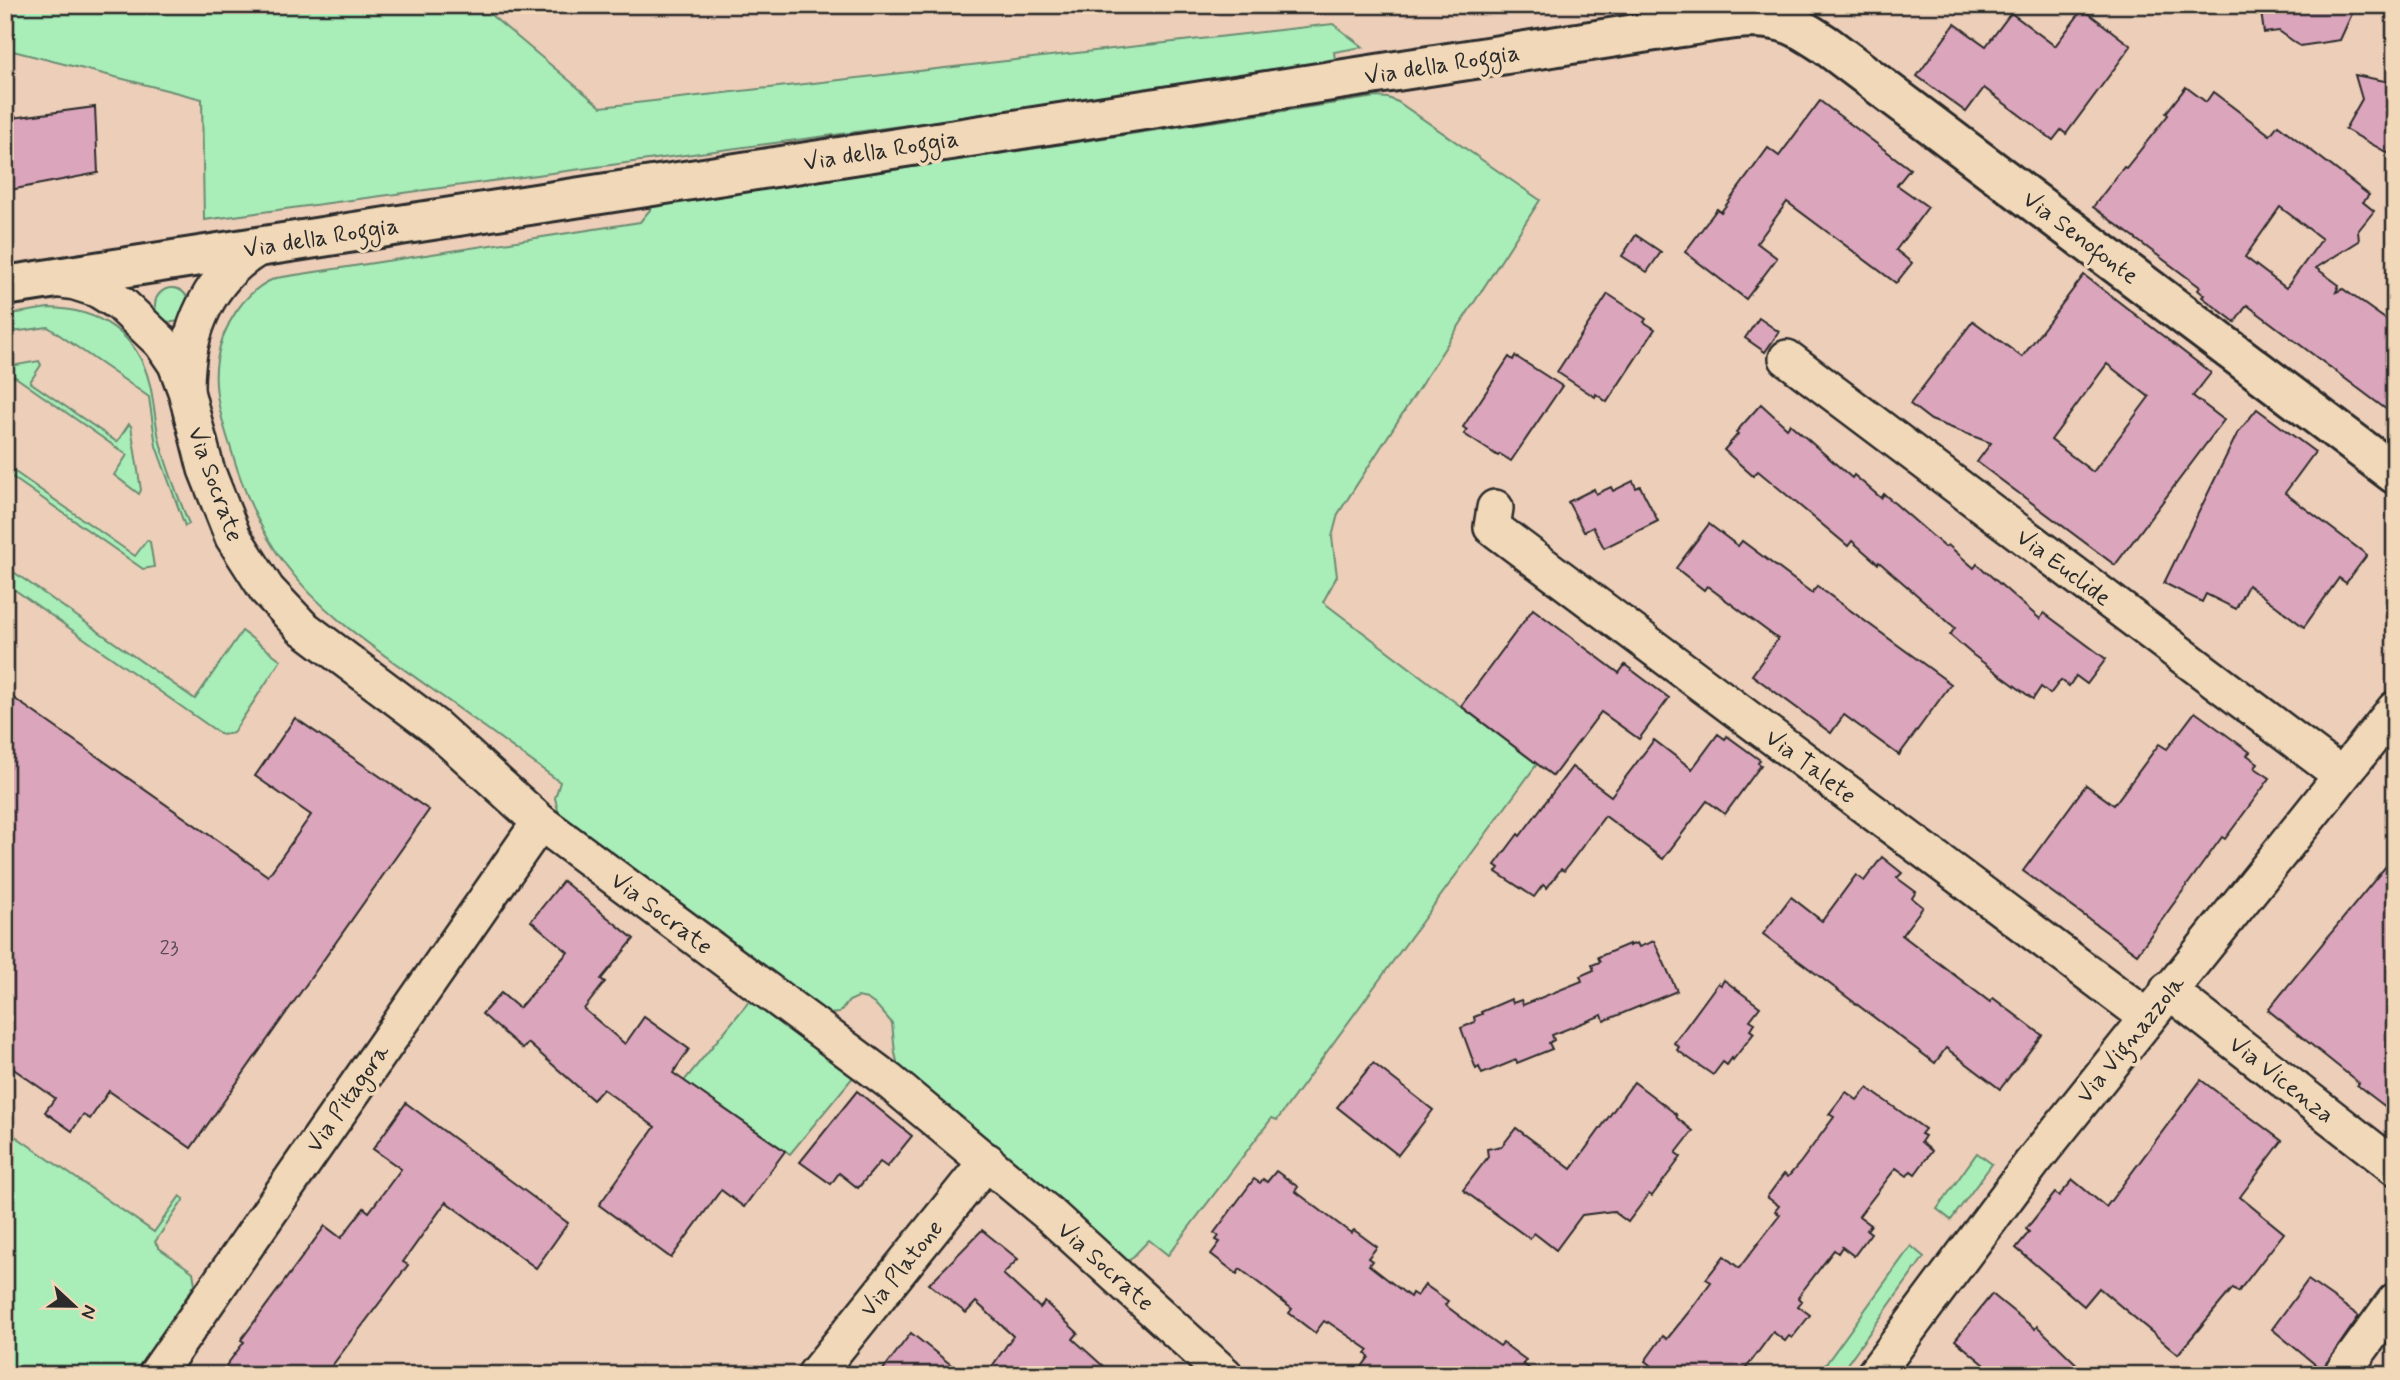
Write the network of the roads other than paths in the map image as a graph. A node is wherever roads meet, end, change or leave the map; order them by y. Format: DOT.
graph roads {
  1 [pos="1758,19"];
  2 [pos="260,247"];
  3 [pos="170,261"];
  4 [pos="53,279"];
  5 [pos="5,286"];
  6 [pos="210,294"];
  7 [pos="142,322"];
  8 [pos="1787,358"];
  9 [pos="186,391"];
  10 [pos="2395,474"];
  11 [pos="1495,508"];
  12 [pos="2395,709"];
  13 [pos="2341,775"];
  14 [pos="540,821"];
  15 [pos="2168,990"];
  16 [pos="2147,1017"];
  17 [pos="987,1161"];
  18 [pos="2395,1167"];
  19 [pos="2395,1301"];
  20 [pos="156,1375"];
  21 [pos="815,1375"];
  22 [pos="1225,1375"];
  23 [pos="1874,1375"];
  24 [pos="2341,1375"];
  1 -- 2 [label="street, Via della Roggia"];
  1 -- 10 [label="street, Via Senofonte"];
  2 -- 3 [label="street, Via della Roggia"];
  2 -- 6 [label="street, Via Socrate"];
  3 -- 4 [label="street, Via della Roggia"];
  3 -- 6 [label="street"];
  3 -- 7 [label="street"];
  4 -- 5 [label="street, Via della Roggia"];
  4 -- 7 [label="street, Via Socrate"];
  6 -- 9 [label="street, Via Socrate"];
  7 -- 9 [label="street, Via Socrate"];
  8 -- 13 [label="street, Via Euclide"];
  9 -- 14 [label="street, Via Socrate"];
  11 -- 16 [label="street, Via Talete"];
  12 -- 13 [label="street, Via Vignazzola"];
  13 -- 15 [label="street, Via Vignazzola"];
  14 -- 17 [label="street, Via Socrate"];
  14 -- 20 [label="street, Via Pitagora"];
  15 -- 16 [label="street, Via Vignazzola"];
  15 -- 18 [label="street, Via Vicenza"];
  16 -- 23 [label="street, Via Vignazzola"];
  17 -- 21 [label="street, Via Platone"];
  17 -- 22 [label="street, Via Socrate"];
  19 -- 24 [label="street"];
}
